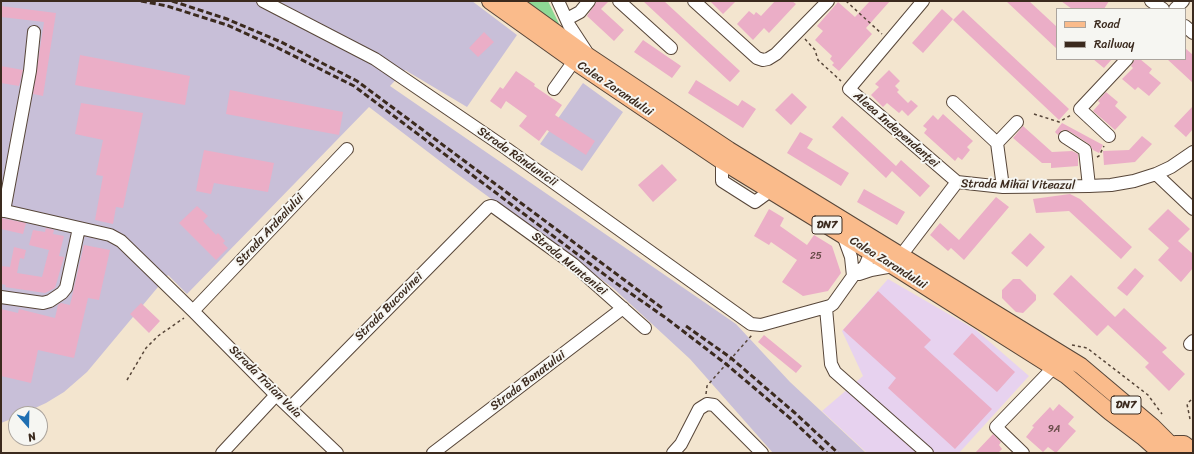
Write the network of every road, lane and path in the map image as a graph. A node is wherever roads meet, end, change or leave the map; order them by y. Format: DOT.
graph roads {
  1 [pos="263,1"];
  2 [pos="490,1"];
  3 [pos="512,1"];
  4 [pos="558,1"];
  5 [pos="589,1"];
  6 [pos="619,1"];
  7 [pos="694,1"];
  8 [pos="828,1"];
  9 [pos="846,1"];
  10 [pos="923,1"];
  11 [pos="1151,1"];
  12 [pos="1162,8"];
  13 [pos="566,19"];
  14 [pos="34,32"];
  15 [pos="798,32"];
  16 [pos="890,40"];
  17 [pos="671,48"];
  18 [pos="581,59"];
  19 [pos="1126,60"];
  20 [pos="554,89"];
  21 [pos="849,89"];
  22 [pos="953,102"];
  23 [pos="1080,109"];
  24 [pos="1034,114"];
  25 [pos="1017,122"];
  26 [pos="1110,136"];
  27 [pos="1065,137"];
  28 [pos="997,143"];
  29 [pos="346,149"];
  30 [pos="1193,152"];
  31 [pos="1086,163"];
  32 [pos="1156,174"];
  33 [pos="957,182"];
  34 [pos="1089,186"];
  35 [pos="1004,187"];
  36 [pos="488,207"];
  37 [pos="1193,209"];
  38 [pos="3,210"];
  39 [pos="79,228"];
  40 [pos="843,235"];
  41 [pos="874,247"];
  42 [pos="897,261"];
  43 [pos="853,276"];
  44 [pos="1,297"];
  45 [pos="623,308"];
  46 [pos="826,308"];
  47 [pos="193,311"];
  48 [pos="761,325"];
  49 [pos="645,328"];
  50 [pos="1072,345"];
  51 [pos="1054,367"];
  52 [pos="128,380"];
  53 [pos="276,395"];
  54 [pos="1193,398"];
  55 [pos="707,404"];
  56 [pos="290,408"];
  57 [pos="1162,414"];
  58 [pos="1190,419"];
  59 [pos="1177,447"];
  60 [pos="222,453"];
  61 [pos="337,453"];
  62 [pos="433,453"];
  63 [pos="673,453"];
  64 [pos="762,453"];
  65 [pos="927,453"];
  66 [pos="1023,453"];
  1 -- 48 [label="street, Strada Rândunicii"];
  2 -- 18 [label="main road, Calea Zarandului / DN7"];
  3 -- 18 [label="main road, Calea Zarandului / DN7"];
  4 -- 13 [label="street"];
  5 -- 13 [label="street"];
  6 -- 17 [label="street"];
  7 -- 15 [label="street"];
  8 -- 15 [label="street"];
  9 -- 16 [label="path"];
  10 -- 16 [label="street, Aleea Independenței"];
  11 -- 12 [label="street"];
  13 -- 18 [label="street"];
  14 -- 38 [label="street"];
  15 -- 21 [label="path"];
  16 -- 21 [label="street, Aleea Independenței"];
  18 -- 20 [label="street"];
  18 -- 40 [label="main road, Calea Zarandului / DN7"];
  18 -- 41 [label="main road, Calea Zarandului / DN7"];
  19 -- 23 [label="street"];
  21 -- 33 [label="street, Aleea Independenței"];
  22 -- 28 [label="street"];
  23 -- 24 [label="path"];
  23 -- 26 [label="street"];
  25 -- 28 [label="street"];
  26 -- 31 [label="path"];
  27 -- 31 [label="street"];
  28 -- 35 [label="street"];
  29 -- 47 [label="street, Strada Ardealului"];
  30 -- 32 [label="street, Strada Mihai Viteazul"];
  31 -- 34 [label="street"];
  32 -- 34 [label="street, Strada Mihai Viteazul"];
  32 -- 37 [label="street"];
  33 -- 35 [label="street, Strada Mihai Viteazul"];
  33 -- 42 [label="street, Strada Mihai Viteazul"];
  34 -- 35 [label="street, Strada Mihai Viteazul"];
  36 -- 45 [label="street, Strada Munteniei"];
  36 -- 56 [label="street, Strada Bucovinei"];
  38 -- 39 [label="street, Strada Traian Vuia"];
  39 -- 44 [label="street"];
  39 -- 47 [label="street, Strada Traian Vuia"];
  40 -- 41 [label="main road, Calea Zarandului / DN7"];
  40 -- 43 [label="street"];
  41 -- 42 [label="main road, Calea Zarandului / DN7"];
  41 -- 43 [label="street"];
  42 -- 43 [label="street"];
  42 -- 51 [label="main road, Calea Zarandului / DN7"];
  42 -- 59 [label="main road, Calea Zarandului / DN7"];
  43 -- 46 [label="street"];
  45 -- 49 [label="street, Strada Munteniei"];
  45 -- 62 [label="street, Strada Banatului"];
  46 -- 48 [label="street"];
  46 -- 65 [label="street"];
  47 -- 52 [label="path"];
  47 -- 53 [label="street, Strada Traian Vuia"];
  48 -- 55 [label="path"];
  50 -- 57 [label="path"];
  51 -- 59 [label="main road, Calea Zarandului / DN7"];
  51 -- 66 [label="street"];
  53 -- 56 [label="street, Strada Traian Vuia"];
  53 -- 60 [label="street"];
  54 -- 58 [label="path"];
  55 -- 63 [label="street"];
  55 -- 64 [label="street"];
  56 -- 61 [label="street, Strada Traian Vuia"];
}
